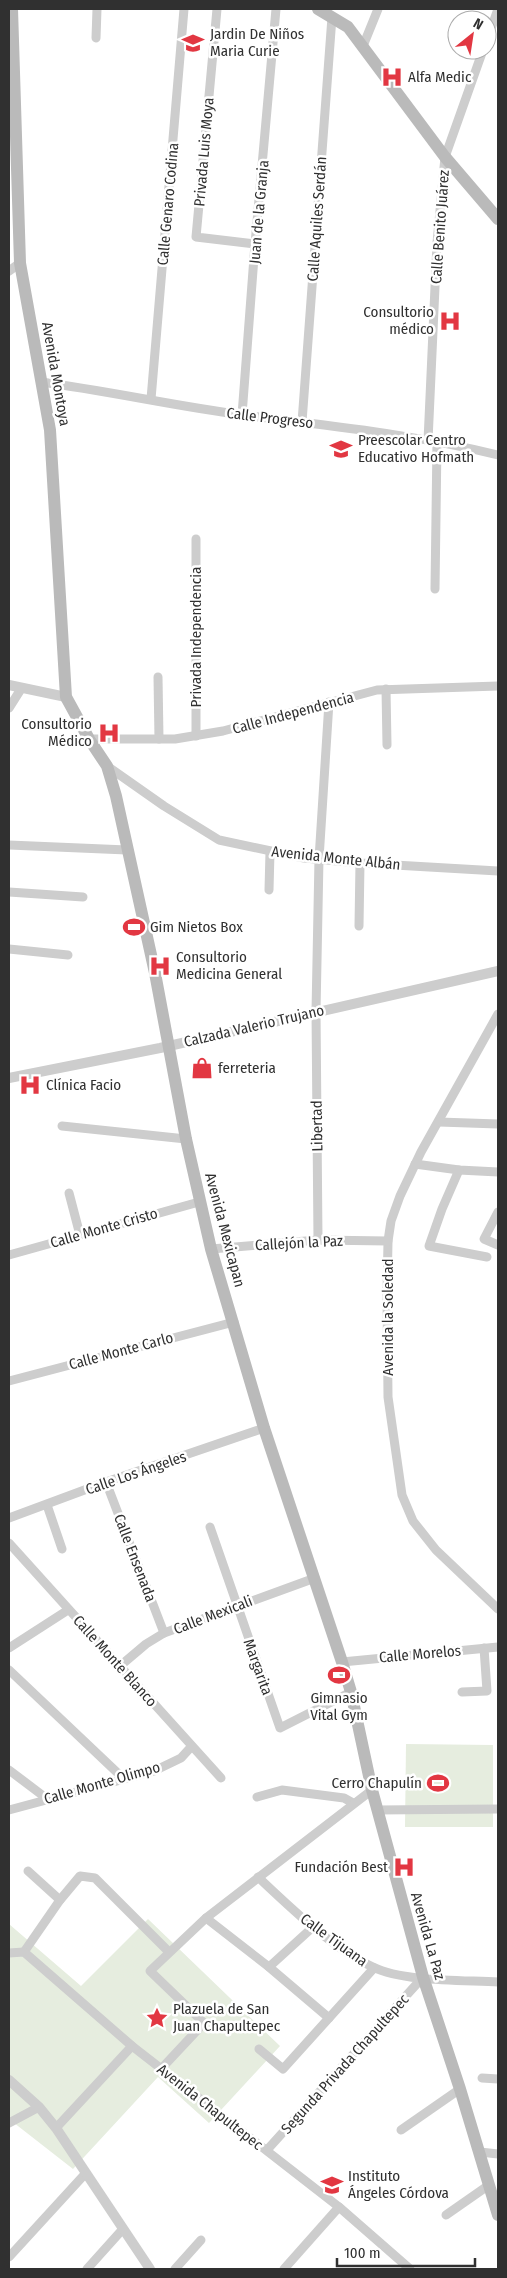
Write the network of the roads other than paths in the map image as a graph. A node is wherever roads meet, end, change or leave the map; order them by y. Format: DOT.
graph roads {
  1 [pos="12,9"];
  2 [pos="97,9"];
  3 [pos="184,9"];
  4 [pos="217,9"];
  5 [pos="276,9"];
  6 [pos="318,9"];
  7 [pos="378,9"];
  8 [pos="332,17"];
  9 [pos="96,38"];
  10 [pos="363,46"];
  11 [pos="479,60"];
  12 [pos="445,157"];
  13 [pos="498,217"];
  14 [pos="255,244"];
  15 [pos="20,263"];
  16 [pos="9,271"];
  17 [pos="41,382"];
  18 [pos="151,399"];
  19 [pos="242,415"];
  20 [pos="302,422"];
  21 [pos="433,441"];
  22 [pos="498,455"];
  23 [pos="196,539"];
  24 [pos="435,589"];
  25 [pos="158,677"];
  26 [pos="9,685"];
  27 [pos="498,686"];
  28 [pos="21,689"];
  29 [pos="386,689"];
  30 [pos="66,697"];
  31 [pos="330,702"];
  32 [pos="9,708"];
  33 [pos="196,736"];
  34 [pos="89,739"];
  35 [pos="159,739"];
  36 [pos="388,745"];
  37 [pos="107,766"];
  38 [pos="9,845"];
  39 [pos="127,850"];
  40 [pos="270,852"];
  41 [pos="318,859"];
  42 [pos="360,863"];
  43 [pos="498,871"];
  44 [pos="270,890"];
  45 [pos="9,892"];
  46 [pos="83,897"];
  47 [pos="359,926"];
  48 [pos="9,949"];
  49 [pos="68,955"];
  50 [pos="498,971"];
  51 [pos="316,1011"];
  52 [pos="498,1014"];
  53 [pos="168,1046"];
  54 [pos="9,1078"];
  55 [pos="439,1122"];
  56 [pos="498,1124"];
  57 [pos="62,1126"];
  58 [pos="186,1139"];
  59 [pos="415,1164"];
  60 [pos="459,1170"];
  61 [pos="498,1172"];
  62 [pos="69,1193"];
  63 [pos="199,1202"];
  64 [pos="498,1212"];
  65 [pos="80,1235"];
  66 [pos="318,1240"];
  67 [pos="388,1241"];
  68 [pos="498,1245"];
  69 [pos="211,1249"];
  70 [pos="9,1255"];
  71 [pos="486,1257"];
  72 [pos="234,1322"];
  73 [pos="9,1381"];
  74 [pos="264,1428"];
  75 [pos="106,1482"];
  76 [pos="47,1505"];
  77 [pos="9,1518"];
  78 [pos="210,1527"];
  79 [pos="9,1543"];
  80 [pos="62,1549"];
  81 [pos="315,1578"];
  82 [pos="237,1606"];
  83 [pos="498,1609"];
  84 [pos="68,1610"];
  85 [pos="164,1633"];
  86 [pos="498,1647"];
  87 [pos="9,1648"];
  88 [pos="484,1648"];
  89 [pos="342,1662"];
  90 [pos="120,1666"];
  91 [pos="9,1670"];
  92 [pos="351,1692"];
  93 [pos="462,1692"];
  94 [pos="191,1747"];
  95 [pos="9,1770"];
  96 [pos="221,1778"];
  97 [pos="124,1779"];
  98 [pos="372,1790"];
  99 [pos="257,1797"];
  100 [pos="46,1798"];
  101 [pos="353,1803"];
  102 [pos="498,1809"];
  103 [pos="9,1810"];
  104 [pos="377,1810"];
  105 [pos="28,1871"];
  106 [pos="258,1877"];
  107 [pos="60,1900"];
  108 [pos="206,1918"];
  109 [pos="312,1927"];
  110 [pos="24,1952"];
  111 [pos="169,1952"];
  112 [pos="9,1954"];
  113 [pos="269,1967"];
  114 [pos="374,1968"];
  115 [pos="423,1978"];
  116 [pos="498,1982"];
  117 [pos="329,2018"];
  118 [pos="132,2046"];
  119 [pos="260,2049"];
  120 [pos="161,2069"];
  121 [pos="482,2078"];
  122 [pos="498,2079"];
  123 [pos="9,2080"];
  124 [pos="460,2089"];
  125 [pos="39,2108"];
  126 [pos="9,2123"];
  127 [pos="56,2128"];
  128 [pos="401,2130"];
  129 [pos="267,2150"];
  130 [pos="480,2152"];
  131 [pos="498,2154"];
  132 [pos="85,2174"];
  133 [pos="489,2185"];
  134 [pos="339,2207"];
  135 [pos="446,2215"];
  136 [pos="498,2215"];
  137 [pos="122,2230"];
  138 [pos="201,2240"];
  139 [pos="9,2257"];
  140 [pos="87,2269"];
  141 [pos="150,2269"];
  142 [pos="176,2269"];
  143 [pos="284,2269"];
  144 [pos="410,2269"];
  1 -- 15 [label="main road, Avenida Montoya"];
  2 -- 9 [label="street"];
  3 -- 18 [label="street, Calle Genaro Codina"];
  4 -- 14 [label="street, Privada Luis Moya"];
  5 -- 14 [label="street, Juan de la Granja"];
  6 -- 8 [label="main road"];
  7 -- 10 [label="street"];
  8 -- 10 [label="main road"];
  8 -- 20 [label="street, Calle Aquiles Serdán"];
  10 -- 12 [label="main road"];
  11 -- 12 [label="street, Calle Benito Juárez"];
  12 -- 13 [label="main road"];
  12 -- 21 [label="street, Calle Benito Juárez"];
  14 -- 19 [label="street, Juan de la Granja"];
  15 -- 16 [label="street"];
  15 -- 17 [label="main road, Avenida Montoya"];
  17 -- 18 [label="street, Calle Progreso"];
  17 -- 30 [label="main road, Avenida Montoya"];
  18 -- 19 [label="street, Calle Progreso"];
  19 -- 20 [label="street, Calle Progreso"];
  20 -- 21 [label="street, Calle Progreso"];
  21 -- 22 [label="street, Calle Progreso"];
  21 -- 24 [label="street, Calle Benito Juárez"];
  23 -- 33 [label="street, Privada Independencia"];
  25 -- 35 [label="street"];
  26 -- 28 [label="street"];
  27 -- 29 [label="street, Calle Independencia"];
  28 -- 30 [label="street"];
  28 -- 32 [label="street"];
  29 -- 31 [label="street, Calle Independencia"];
  29 -- 36 [label="street"];
  30 -- 34 [label="main road, Avenida Montoya"];
  31 -- 33 [label="street, Calle Independencia"];
  31 -- 41 [label="street, Libertad"];
  33 -- 35 [label="street, Calle Independencia"];
  34 -- 35 [label="street, Calle Independencia"];
  34 -- 37 [label="main road"];
  37 -- 39 [label="main road, Avenida Mexicapan"];
  37 -- 40 [label="street, Avenida Monte Albán"];
  38 -- 39 [label="street"];
  39 -- 53 [label="main road, Avenida Mexicapan"];
  40 -- 41 [label="street, Avenida Monte Albán"];
  40 -- 44 [label="street"];
  41 -- 42 [label="street, Avenida Monte Albán"];
  41 -- 51 [label="street, Libertad"];
  42 -- 43 [label="street, Avenida Monte Albán"];
  42 -- 47 [label="street"];
  45 -- 46 [label="street"];
  48 -- 49 [label="street"];
  50 -- 51 [label="street, Calzada Valerio Trujano"];
  51 -- 53 [label="street, Calzada Valerio Trujano"];
  51 -- 66 [label="street, Libertad"];
  52 -- 55 [label="street, Avenida la Soledad"];
  53 -- 54 [label="street, Calzada Valerio Trujano"];
  53 -- 58 [label="main road, Avenida Mexicapan"];
  55 -- 56 [label="street"];
  55 -- 59 [label="street, Avenida la Soledad"];
  57 -- 58 [label="street"];
  58 -- 63 [label="main road, Avenida Mexicapan"];
  59 -- 60 [label="street"];
  59 -- 67 [label="street, Avenida la Soledad"];
  60 -- 61 [label="street"];
  60 -- 71 [label="street"];
  62 -- 65 [label="street"];
  63 -- 65 [label="street, Calle Monte Cristo"];
  63 -- 69 [label="main road, Avenida Mexicapan"];
  64 -- 68 [label="street"];
  65 -- 70 [label="street, Calle Monte Cristo"];
  66 -- 67 [label="street, Callejón la Paz"];
  66 -- 69 [label="street, Callejón la Paz"];
  67 -- 83 [label="street, Avenida la Soledad"];
  69 -- 72 [label="main road, Avenida Mexicapan"];
  72 -- 73 [label="street, Calle Monte Carlo"];
  72 -- 74 [label="main road, Avenida Mexicapan"];
  74 -- 75 [label="street, Calle Los Ángeles"];
  74 -- 81 [label="main road, Avenida Mexicapan"];
  75 -- 76 [label="street, Calle Los Ángeles"];
  75 -- 85 [label="street, Calle Ensenada"];
  76 -- 77 [label="street, Calle Los Ángeles"];
  76 -- 80 [label="street"];
  78 -- 82 [label="street, Margarita"];
  79 -- 84 [label="street, Calle Monte Blanco"];
  81 -- 82 [label="street, Calle Mexicali"];
  81 -- 89 [label="main road, Avenida Mexicapan"];
  82 -- 85 [label="street, Calle Mexicali"];
  82 -- 92 [label="street, Margarita"];
  84 -- 87 [label="street"];
  84 -- 90 [label="street, Calle Monte Blanco"];
  85 -- 90 [label="street, Calle Mexicali"];
  86 -- 88 [label="street, Calle Morelos"];
  88 -- 89 [label="street, Calle Morelos"];
  88 -- 93 [label="street"];
  89 -- 92 [label="main road, Avenida La Paz"];
  90 -- 94 [label="street, Calle Monte Blanco"];
  91 -- 97 [label="street"];
  92 -- 98 [label="main road, Avenida La Paz"];
  94 -- 96 [label="street, Calle Monte Blanco"];
  94 -- 97 [label="street, Calle Monte Olimpo"];
  95 -- 100 [label="street"];
  97 -- 100 [label="street, Calle Monte Olimpo"];
  98 -- 101 [label="street"];
  98 -- 104 [label="main road, Avenida La Paz"];
  99 -- 101 [label="street"];
  100 -- 103 [label="street, Calle Monte Olimpo"];
  101 -- 106 [label="street"];
  102 -- 104 [label="street"];
  104 -- 115 [label="main road, Avenida La Paz"];
  105 -- 107 [label="street"];
  106 -- 108 [label="street"];
  106 -- 109 [label="street, Calle Tijuana"];
  107 -- 110 [label="street"];
  107 -- 111 [label="street"];
  108 -- 111 [label="street"];
  108 -- 113 [label="street"];
  109 -- 113 [label="street"];
  109 -- 114 [label="street, Calle Tijuana"];
  110 -- 112 [label="street"];
  110 -- 118 [label="street, Avenida Chapultepec"];
  111 -- 120 [label="street"];
  113 -- 117 [label="street"];
  114 -- 115 [label="street, Calle Tijuana"];
  114 -- 117 [label="street"];
  115 -- 116 [label="street, Calle Tijuana"];
  115 -- 124 [label="main road, Avenida La Paz"];
  115 -- 129 [label="street, Segunda Privada Chapultepec"];
  117 -- 119 [label="street"];
  118 -- 120 [label="street, Avenida Chapultepec"];
  118 -- 127 [label="street"];
  120 -- 129 [label="street, Avenida Chapultepec"];
  121 -- 122 [label="street"];
  123 -- 125 [label="street"];
  124 -- 128 [label="street"];
  124 -- 130 [label="main road, Avenida La Paz"];
  125 -- 126 [label="street"];
  125 -- 127 [label="street"];
  127 -- 132 [label="street"];
  129 -- 134 [label="street, Avenida Chapultepec"];
  130 -- 131 [label="street"];
  130 -- 133 [label="main road, Avenida La Paz"];
  132 -- 137 [label="street"];
  132 -- 139 [label="street"];
  133 -- 135 [label="street"];
  133 -- 136 [label="main road, Avenida La Paz"];
  134 -- 143 [label="street"];
  134 -- 144 [label="street, Avenida Chapultepec"];
  137 -- 140 [label="street"];
  137 -- 141 [label="street"];
  138 -- 142 [label="street"];
}
